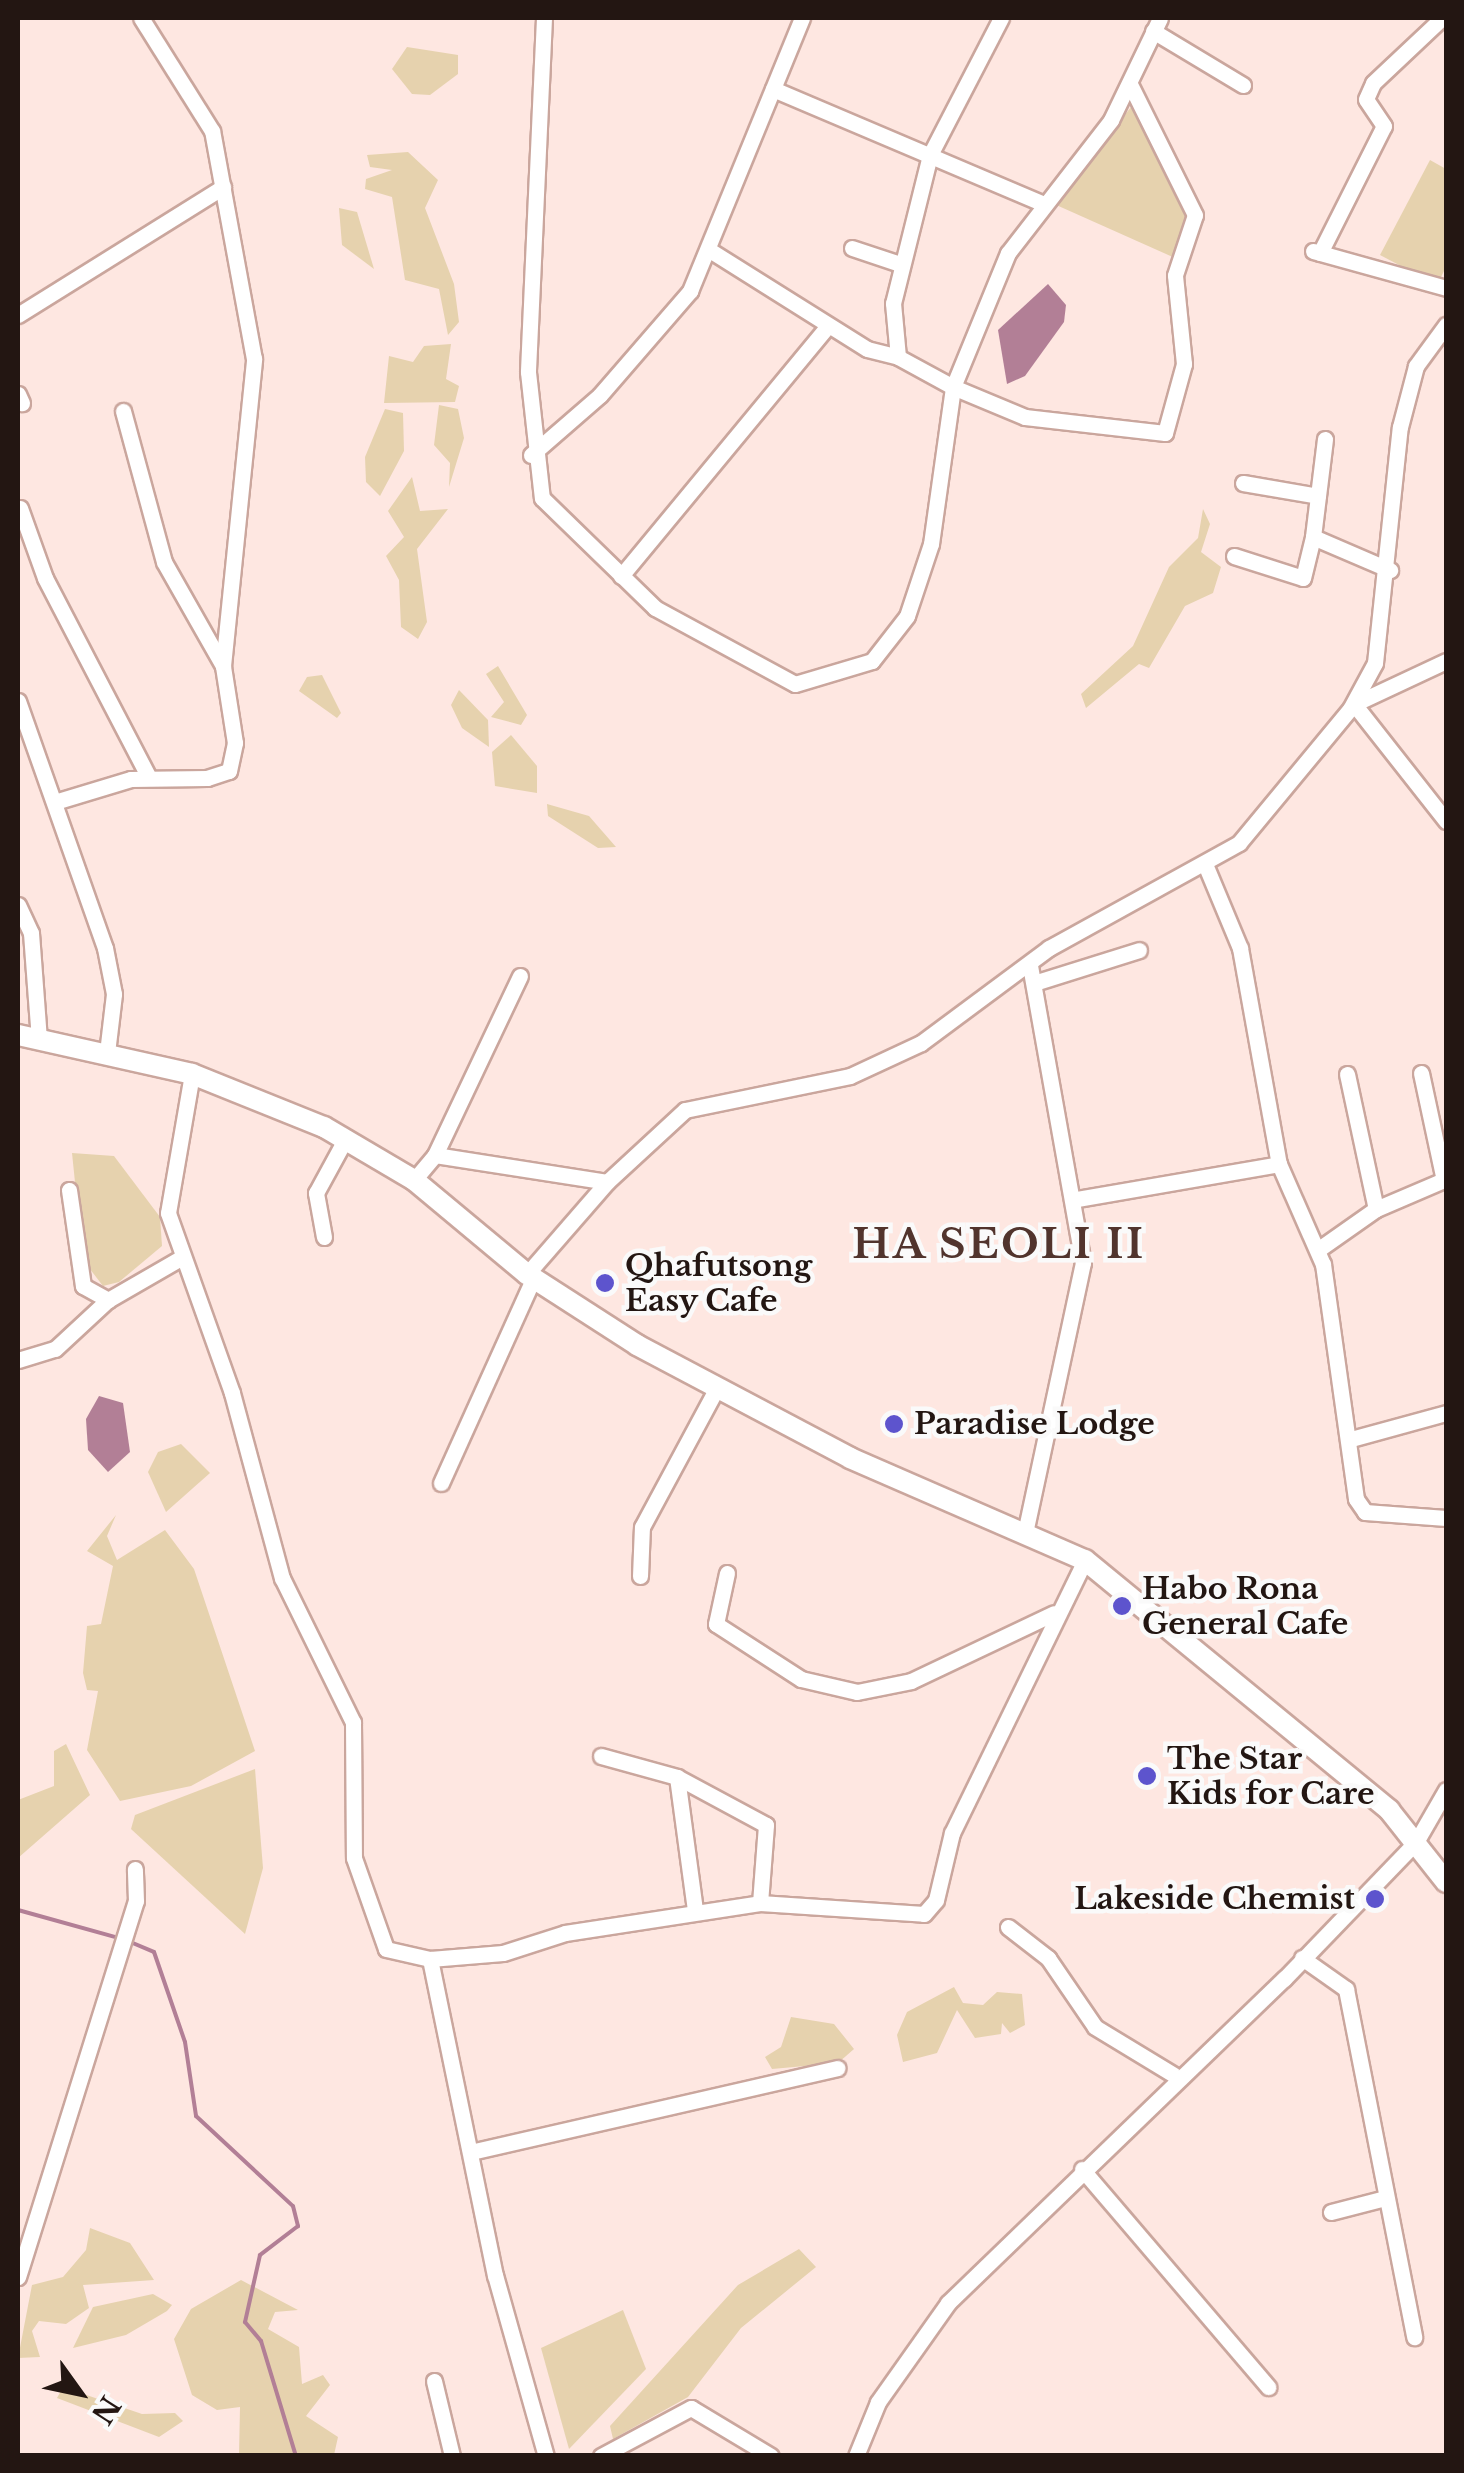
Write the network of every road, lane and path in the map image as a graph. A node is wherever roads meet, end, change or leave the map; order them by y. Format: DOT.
graph roads {
  1 [pos="141,18"];
  2 [pos="544,18"];
  3 [pos="802,18"];
  4 [pos="1001,18"];
  5 [pos="1442,18"];
  6 [pos="1156,24"];
  7 [pos="1243,85"];
  8 [pos="1131,86"];
  9 [pos="773,88"];
  10 [pos="930,155"];
  11 [pos="223,187"];
  12 [pos="1044,204"];
  13 [pos="852,248"];
  14 [pos="711,251"];
  15 [pos="900,264"];
  16 [pos="1446,288"];
  17 [pos="18,315"];
  18 [pos="1446,325"];
  19 [pos="828,326"];
  20 [pos="898,358"];
  21 [pos="953,387"];
  22 [pos="122,411"];
  23 [pos="1325,439"];
  24 [pos="531,455"];
  25 [pos="1243,483"];
  26 [pos="1318,496"];
  27 [pos="20,508"];
  28 [pos="1313,537"];
  29 [pos="1234,556"];
  30 [pos="1390,570"];
  31 [pos="621,576"];
  32 [pos="1446,661"];
  33 [pos="223,666"];
  34 [pos="18,701"];
  35 [pos="1354,704"];
  36 [pos="150,778"];
  37 [pos="58,801"];
  38 [pos="1446,821"];
  39 [pos="1205,864"];
  40 [pos="18,906"];
  41 [pos="1140,950"];
  42 [pos="1030,965"];
  43 [pos="520,976"];
  44 [pos="1034,983"];
  45 [pos="28,1037"];
  46 [pos="107,1053"];
  47 [pos="1421,1073"];
  48 [pos="192,1074"];
  49 [pos="1347,1074"];
  50 [pos="346,1138"];
  51 [pos="436,1155"];
  52 [pos="1279,1164"];
  53 [pos="414,1180"];
  54 [pos="1445,1180"];
  55 [pos="607,1182"];
  56 [pos="69,1190"];
  57 [pos="1077,1199"];
  58 [pos="1376,1210"];
  59 [pos="324,1238"];
  60 [pos="1319,1249"];
  61 [pos="180,1260"];
  62 [pos="530,1276"];
  63 [pos="108,1300"];
  64 [pos="18,1360"];
  65 [pos="718,1386"];
  66 [pos="1446,1413"];
  67 [pos="1351,1440"];
  68 [pos="441,1482"];
  69 [pos="1446,1518"];
  70 [pos="1025,1532"];
  71 [pos="1085,1560"];
  72 [pos="726,1572"];
  73 [pos="640,1576"];
  74 [pos="1054,1613"];
  75 [pos="601,1756"];
  76 [pos="677,1777"];
  77 [pos="1446,1790"];
  78 [pos="1416,1842"];
  79 [pos="135,1869"];
  80 [pos="1446,1882"];
  81 [pos="760,1903"];
  82 [pos="694,1911"];
  83 [pos="1008,1927"];
  84 [pos="430,1958"];
  85 [pos="1302,1958"];
  86 [pos="838,2068"];
  87 [pos="1174,2075"];
  88 [pos="471,2152"];
  89 [pos="1082,2168"];
  90 [pos="1385,2198"];
  91 [pos="1331,2212"];
  92 [pos="18,2277"];
  93 [pos="1414,2337"];
  94 [pos="434,2382"];
  95 [pos="1268,2387"];
  96 [pos="868,2433"];
  97 [pos="452,2456"];
  98 [pos="546,2456"];
  99 [pos="600,2456"];
  100 [pos="771,2456"];
  101 [pos="856,2456"];
  102 [pos="873,2456"];
  1 -- 11 [label="street"];
  2 -- 24 [label="street"];
  3 -- 9 [label="street"];
  4 -- 10 [label="street"];
  5 -- 16 [label="street"];
  6 -- 7 [label="street"];
  6 -- 8 [label="street"];
  8 -- 12 [label="street"];
  8 -- 21 [label="street"];
  9 -- 10 [label="street"];
  9 -- 14 [label="street"];
  10 -- 12 [label="street"];
  10 -- 15 [label="street"];
  11 -- 17 [label="street"];
  11 -- 33 [label="street"];
  12 -- 21 [label="street"];
  13 -- 15 [label="street"];
  14 -- 19 [label="street"];
  14 -- 24 [label="street"];
  15 -- 20 [label="street"];
  18 -- 30 [label="street"];
  19 -- 20 [label="street"];
  19 -- 31 [label="street"];
  20 -- 21 [label="street"];
  21 -- 31 [label="street"];
  22 -- 33 [label="street"];
  23 -- 26 [label="street"];
  24 -- 31 [label="street"];
  25 -- 26 [label="street"];
  26 -- 28 [label="street"];
  27 -- 36 [label="street"];
  28 -- 29 [label="street"];
  28 -- 30 [label="street"];
  30 -- 35 [label="street"];
  32 -- 35 [label="street"];
  33 -- 36 [label="street"];
  34 -- 37 [label="street"];
  35 -- 38 [label="street"];
  35 -- 39 [label="street"];
  36 -- 37 [label="street"];
  37 -- 46 [label="street"];
  39 -- 42 [label="street"];
  39 -- 52 [label="street"];
  40 -- 45 [label="street"];
  41 -- 44 [label="street"];
  42 -- 44 [label="street"];
  42 -- 55 [label="street"];
  43 -- 51 [label="street"];
  44 -- 57 [label="street"];
  45 -- 46 [label="main road"];
  46 -- 48 [label="main road"];
  47 -- 54 [label="street"];
  48 -- 50 [label="main road"];
  48 -- 61 [label="street"];
  49 -- 58 [label="street"];
  50 -- 53 [label="main road"];
  50 -- 59 [label="street"];
  51 -- 53 [label="street"];
  51 -- 55 [label="street"];
  52 -- 57 [label="street"];
  52 -- 60 [label="street"];
  53 -- 62 [label="main road"];
  54 -- 58 [label="street"];
  55 -- 62 [label="street"];
  56 -- 63 [label="street"];
  57 -- 70 [label="street"];
  58 -- 60 [label="street"];
  60 -- 67 [label="street"];
  61 -- 63 [label="street"];
  61 -- 84 [label="street"];
  62 -- 65 [label="main road"];
  62 -- 68 [label="street"];
  63 -- 64 [label="street"];
  65 -- 70 [label="main road"];
  65 -- 73 [label="street"];
  66 -- 67 [label="street"];
  67 -- 69 [label="street"];
  70 -- 71 [label="main road"];
  71 -- 74 [label="street"];
  71 -- 78 [label="main road"];
  72 -- 74 [label="street"];
  74 -- 81 [label="street"];
  75 -- 76 [label="street"];
  76 -- 81 [label="street"];
  76 -- 82 [label="street"];
  77 -- 78 [label="street"];
  78 -- 80 [label="main road"];
  78 -- 85 [label="street"];
  79 -- 92 [label="street"];
  81 -- 82 [label="street"];
  82 -- 84 [label="street"];
  83 -- 87 [label="street"];
  84 -- 88 [label="street"];
  85 -- 87 [label="street"];
  85 -- 90 [label="street"];
  86 -- 88 [label="street"];
  87 -- 89 [label="street"];
  88 -- 98 [label="street"];
  89 -- 95 [label="street"];
  89 -- 96 [label="street"];
  90 -- 91 [label="street"];
  90 -- 93 [label="street"];
  94 -- 97 [label="street"];
  96 -- 101 [label="street"];
  96 -- 102 [label="street"];
  99 -- 100 [label="street"];
}
